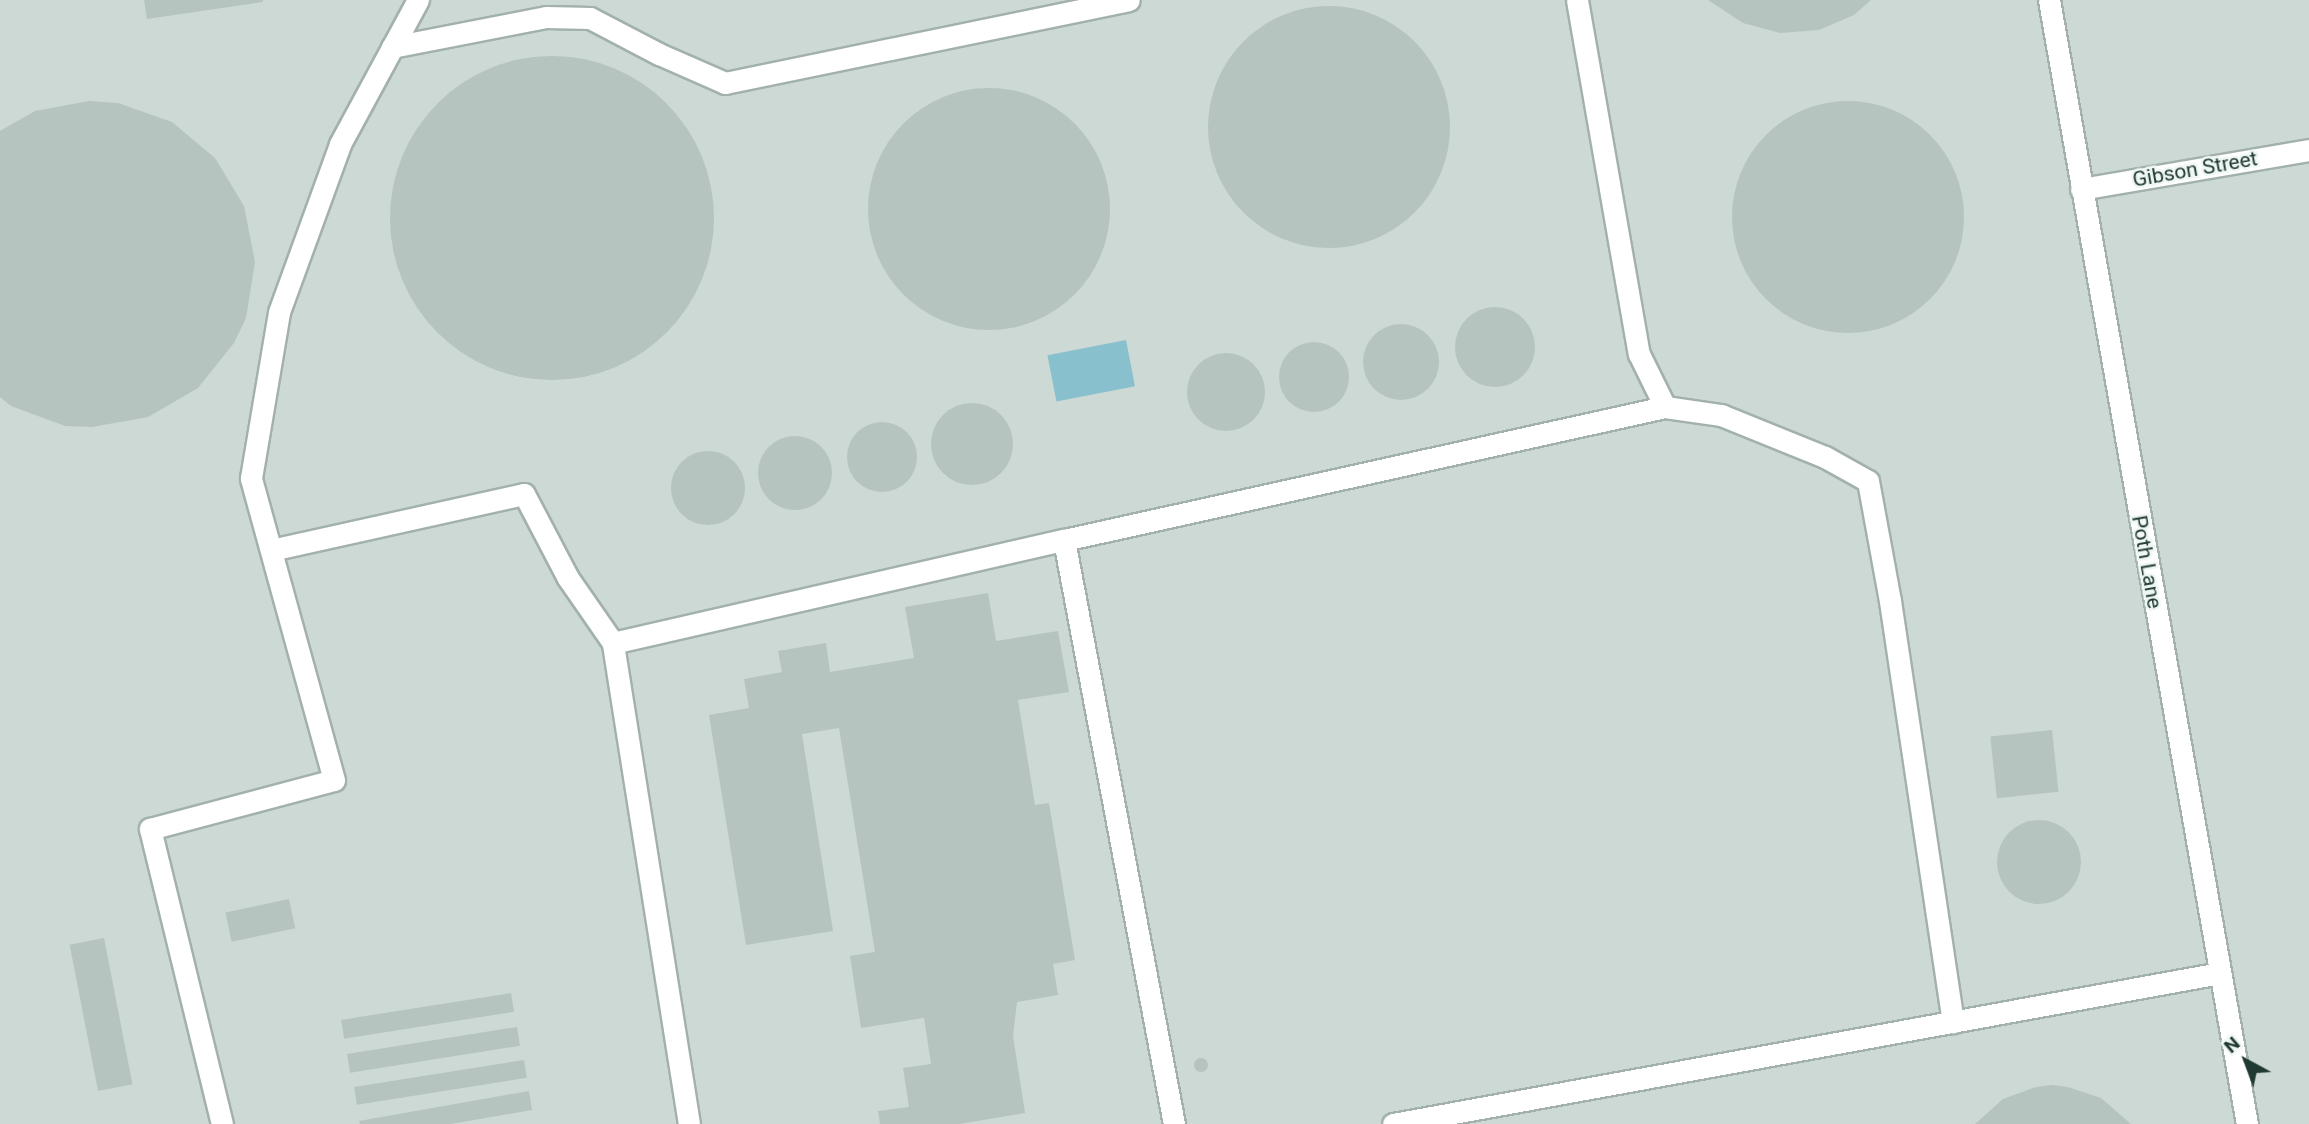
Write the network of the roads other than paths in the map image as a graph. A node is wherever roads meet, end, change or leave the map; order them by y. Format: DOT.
graph roads {
  1 [pos="418,0"];
  2 [pos="1129,0"];
  3 [pos="1577,0"];
  4 [pos="2049,0"];
  5 [pos="392,47"];
  6 [pos="2309,150"];
  7 [pos="2081,189"];
  8 [pos="1665,407"];
  9 [pos="1064,540"];
  10 [pos="271,550"];
  11 [pos="612,643"];
  12 [pos="2220,973"];
  13 [pos="1953,1022"];
  14 [pos="222,1124"];
  15 [pos="689,1124"];
  16 [pos="1174,1124"];
  17 [pos="1393,1124"];
  18 [pos="2246,1124"];
  1 -- 5 [label="street"];
  2 -- 5 [label="street"];
  3 -- 8 [label="street"];
  4 -- 7 [label="street, Poth Lane"];
  5 -- 10 [label="street"];
  6 -- 7 [label="street, Gibson Street"];
  7 -- 12 [label="street, Poth Lane"];
  8 -- 9 [label="street"];
  8 -- 13 [label="street"];
  9 -- 11 [label="street"];
  9 -- 16 [label="street"];
  10 -- 11 [label="street"];
  10 -- 14 [label="street"];
  11 -- 15 [label="street"];
  12 -- 13 [label="street"];
  12 -- 18 [label="street, Poth Lane"];
  13 -- 17 [label="street"];
}
